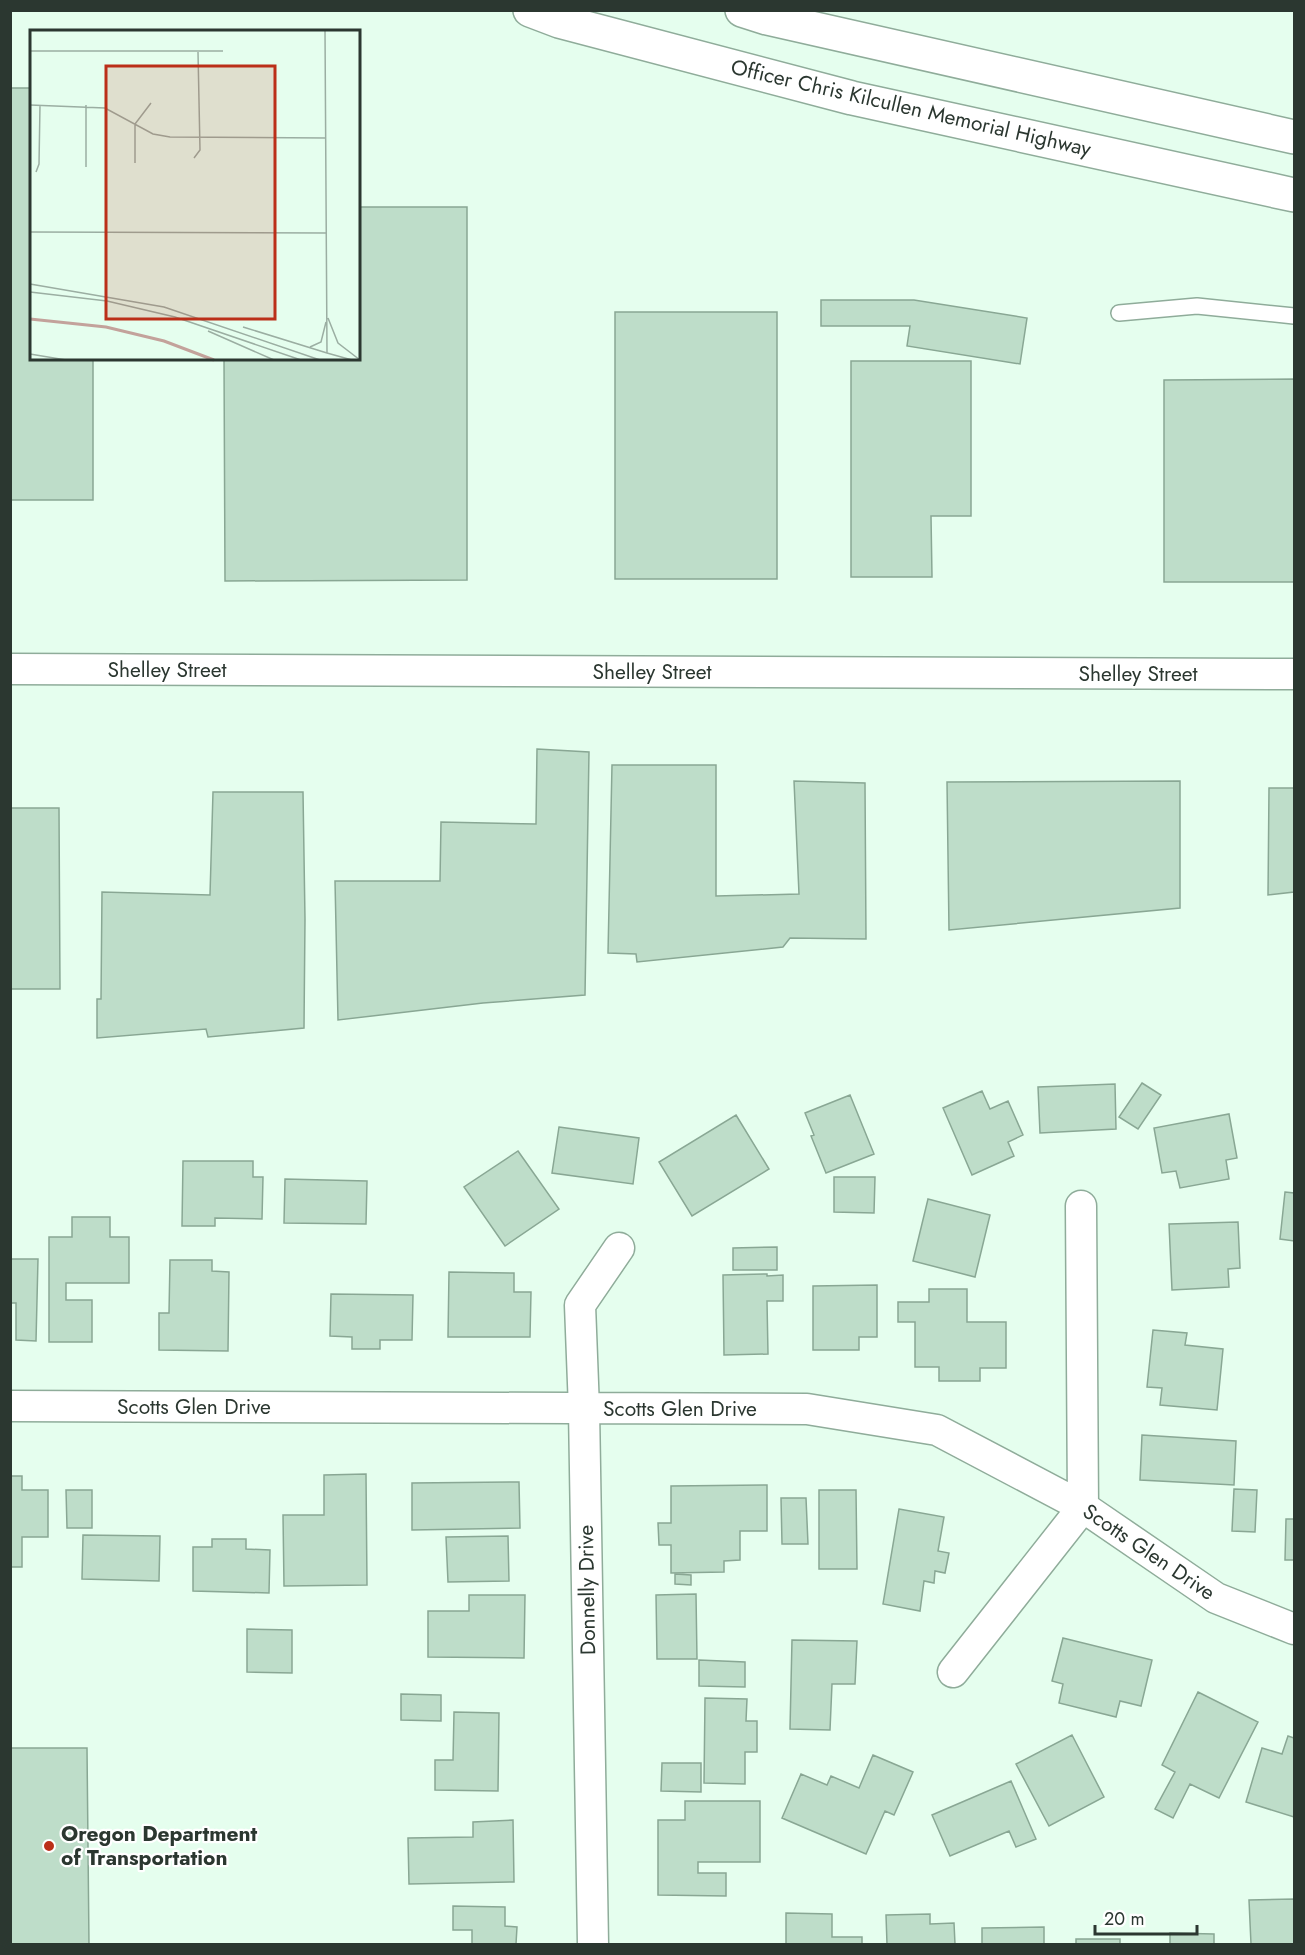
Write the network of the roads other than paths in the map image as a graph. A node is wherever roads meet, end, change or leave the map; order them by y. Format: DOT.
graph roads {
  1 [pos="512,10"];
  2 [pos="753,13"];
  3 [pos="545,16"];
  4 [pos="1294,137"];
  5 [pos="1294,195"];
  6 [pos="1119,313"];
  7 [pos="1294,316"];
  8 [pos="10,669"];
  9 [pos="1294,674"];
  10 [pos="1081,1206"];
  11 [pos="619,1248"];
  12 [pos="10,1406"];
  13 [pos="584,1409"];
  14 [pos="1083,1507"];
  15 [pos="1294,1629"];
  16 [pos="953,1672"];
  17 [pos="592,1944"];
  1 -- 3 [label="highway, Officer Chris Kilcullen Memorial Highway"];
  2 -- 4 [label="highway"];
  3 -- 5 [label="highway, Officer Chris Kilcullen Memorial Highway"];
  6 -- 7 [label="lane"];
  8 -- 9 [label="street, Shelley Street"];
  10 -- 14 [label="street"];
  11 -- 13 [label="street, Donnelly Drive"];
  12 -- 13 [label="street, Scotts Glen Drive"];
  13 -- 14 [label="street, Scotts Glen Drive"];
  13 -- 17 [label="street, Donnelly Drive"];
  14 -- 15 [label="street, Scotts Glen Drive"];
  14 -- 16 [label="street"];
}
